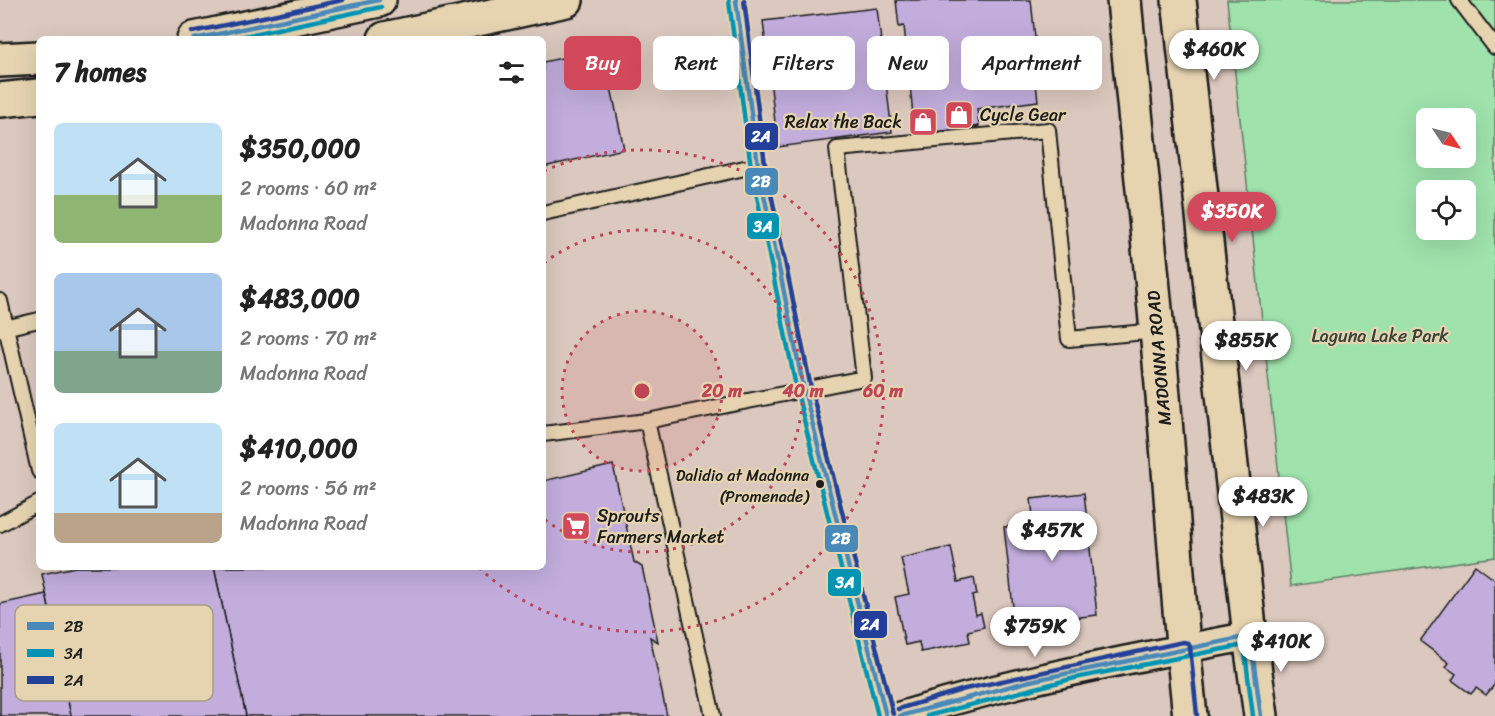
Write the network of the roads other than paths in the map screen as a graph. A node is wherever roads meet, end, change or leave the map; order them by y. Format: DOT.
graph roads {
  1 [pos="379,0"];
  2 [pos="566,0"];
  3 [pos="736,0"];
  4 [pos="1124,0"];
  5 [pos="1179,0"];
  6 [pos="1459,0"];
  7 [pos="208,36"];
  8 [pos="399,36"];
  9 [pos="1495,47"];
  10 [pos="36,58"];
  11 [pos="0,60"];
  12 [pos="36,96"];
  13 [pos="0,100"];
  14 [pos="758,165"];
  15 [pos="546,212"];
  16 [pos="0,301"];
  17 [pos="36,321"];
  18 [pos="3,328"];
  19 [pos="1158,331"];
  20 [pos="804,390"];
  21 [pos="647,421"];
  22 [pos="546,434"];
  23 [pos="36,459"];
  24 [pos="36,505"];
  25 [pos="0,524"];
  26 [pos="1250,636"];
  27 [pos="1183,649"];
  28 [pos="712,716"];
  29 [pos="886,716"];
  30 [pos="900,716"];
  31 [pos="1190,716"];
  32 [pos="1261,716"];
  1 -- 7 [label="main road"];
  2 -- 8 [label="main road"];
  3 -- 14 [label="lane"];
  4 -- 19 [label="main road, MADONNA ROAD"];
  5 -- 26 [label="main road"];
  6 -- 9 [label="lane"];
  10 -- 11 [label="main road"];
  12 -- 13 [label="main road"];
  14 -- 15 [label="lane"];
  14 -- 20 [label="lane"];
  16 -- 18 [label="lane"];
  17 -- 18 [label="lane"];
  18 -- 23 [label="lane"];
  19 -- 20 [label="lane"];
  19 -- 27 [label="main road, MADONNA ROAD"];
  20 -- 21 [label="lane"];
  20 -- 29 [label="lane"];
  21 -- 22 [label="lane"];
  21 -- 28 [label="lane"];
  24 -- 25 [label="lane"];
  26 -- 27 [label="street"];
  26 -- 32 [label="main road"];
  27 -- 30 [label="street"];
  27 -- 31 [label="main road, MADONNA ROAD"];
}
